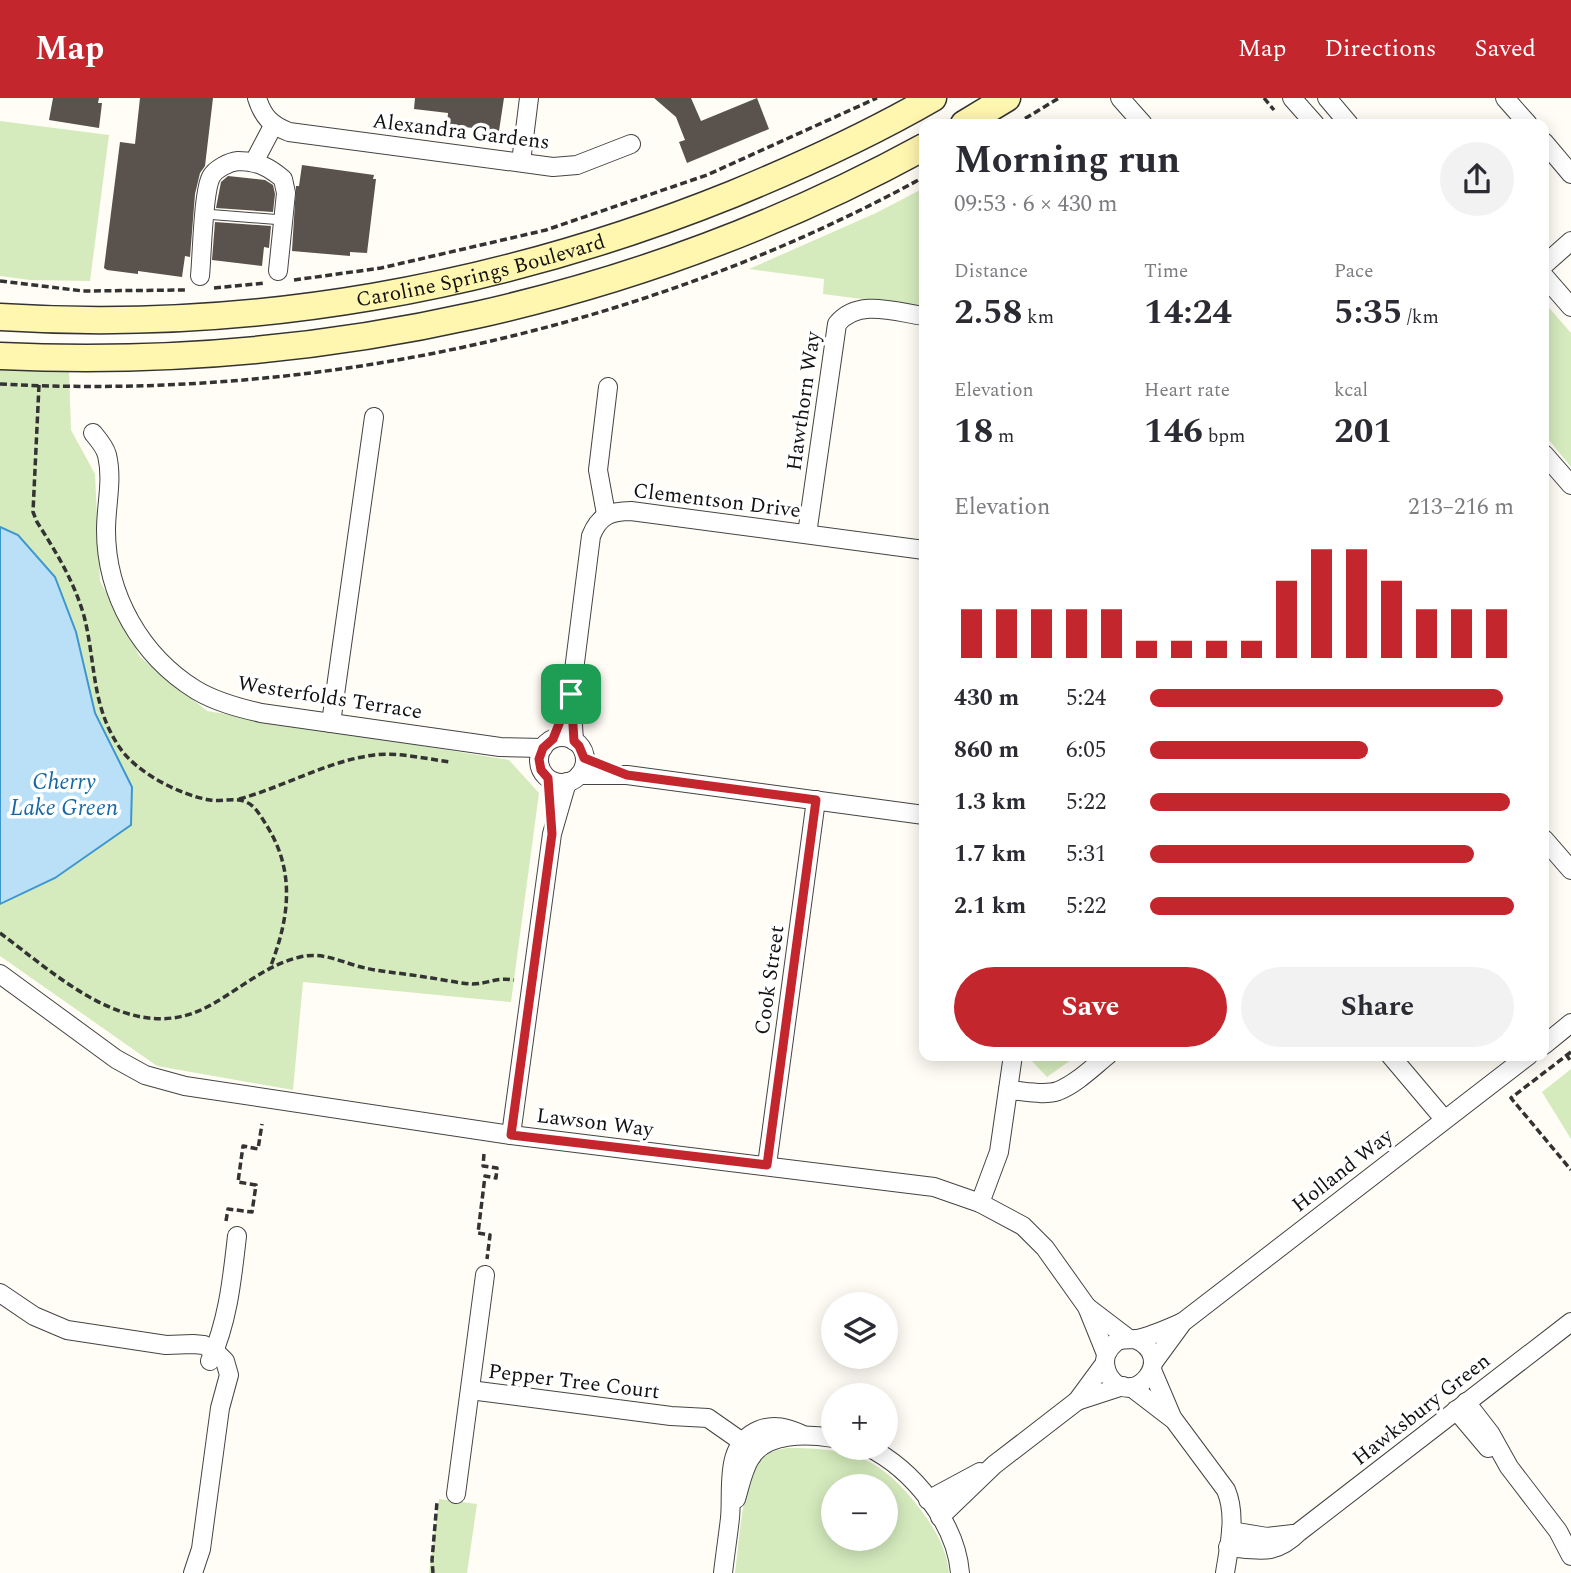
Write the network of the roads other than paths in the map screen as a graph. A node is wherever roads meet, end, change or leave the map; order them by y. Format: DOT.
graph roads {
  1 [pos="257,98"];
  2 [pos="529,98"];
  3 [pos="933,98"];
  4 [pos="1007,98"];
  5 [pos="1120,98"];
  6 [pos="1292,98"];
  7 [pos="1327,98"];
  8 [pos="1505,98"];
  9 [pos="972,119"];
  10 [pos="1139,119"];
  11 [pos="1311,119"];
  12 [pos="1345,119"];
  13 [pos="1524,119"];
  14 [pos="273,126"];
  15 [pos="631,144"];
  16 [pos="1549,148"];
  17 [pos="919,150"];
  18 [pos="254,162"];
  19 [pos="521,162"];
  20 [pos="1571,174"];
  21 [pos="205,214"];
  22 [pos="283,220"];
  23 [pos="1571,241"];
  24 [pos="1549,261"];
  25 [pos="278,278"];
  26 [pos="1549,282"];
  27 [pos="200,284"];
  28 [pos="1571,307"];
  29 [pos="919,315"];
  30 [pos="0,317"];
  31 [pos="0,356"];
  32 [pos="608,387"];
  33 [pos="374,417"];
  34 [pos="93,433"];
  35 [pos="1549,460"];
  36 [pos="1571,485"];
  37 [pos="606,514"];
  38 [pos="807,534"];
  39 [pos="919,549"];
  40 [pos="571,694"];
  41 [pos="331,723"];
  42 [pos="574,741"];
  43 [pos="546,758"];
  44 [pos="584,758"];
  45 [pos="627,775"];
  46 [pos="573,779"];
  47 [pos="816,800"];
  48 [pos="919,814"];
  49 [pos="552,834"];
  50 [pos="1549,845"];
  51 [pos="1571,870"];
  52 [pos="0,974"];
  53 [pos="1571,1023"];
  54 [pos="1549,1041"];
  55 [pos="1012,1061"];
  56 [pos="1100,1061"];
  57 [pos="1395,1061"];
  58 [pos="1522,1061"];
  59 [pos="1009,1090"];
  60 [pos="1444,1119"];
  61 [pos="511,1135"];
  62 [pos="767,1165"];
  63 [pos="981,1203"];
  64 [pos="237,1236"];
  65 [pos="485,1275"];
  66 [pos="0,1293"];
  67 [pos="1087,1307"];
  68 [pos="1184,1322"];
  69 [pos="1571,1322"];
  70 [pos="1132,1339"];
  71 [pos="212,1356"];
  72 [pos="1105,1359"];
  73 [pos="1152,1366"];
  74 [pos="1127,1386"];
  75 [pos="470,1390"];
  76 [pos="1077,1402"];
  77 [pos="1461,1406"];
  78 [pos="1174,1420"];
  79 [pos="821,1436"];
  80 [pos="744,1449"];
  81 [pos="890,1460"];
  82 [pos="994,1465"];
  83 [pos="456,1494"];
  84 [pos="928,1500"];
  85 [pos="940,1517"];
  86 [pos="1564,1535"];
  87 [pos="1229,1539"];
  88 [pos="201,1549"];
  89 [pos="1571,1556"];
  90 [pos="193,1573"];
  91 [pos="206,1573"];
  92 [pos="723,1573"];
  93 [pos="960,1573"];
  94 [pos="1225,1573"];
  1 -- 14 [label="street"];
  2 -- 19 [label="street"];
  3 -- 30 [label="main road, Caroline Springs Boulevard"];
  4 -- 9 [label="main road"];
  5 -- 10 [label="street"];
  6 -- 11 [label="street"];
  7 -- 12 [label="street"];
  8 -- 13 [label="street"];
  14 -- 18 [label="street"];
  14 -- 19 [label="street, Alexandra Gardens"];
  15 -- 19 [label="street, Alexandra Gardens"];
  16 -- 20 [label="street"];
  17 -- 31 [label="main road, Caroline Springs Boulevard"];
  18 -- 21 [label="street"];
  18 -- 22 [label="street"];
  21 -- 22 [label="lane"];
  21 -- 27 [label="street"];
  22 -- 25 [label="street"];
  23 -- 24 [label="street"];
  26 -- 28 [label="street"];
  29 -- 38 [label="street, Hawthorn Way"];
  32 -- 37 [label="street"];
  33 -- 41 [label="street"];
  34 -- 41 [label="street, Westerfolds Terrace"];
  35 -- 36 [label="street"];
  37 -- 38 [label="street, Clementson Drive"];
  37 -- 40 [label="street, Clementson Drive"];
  38 -- 39 [label="street, Clementson Drive"];
  40 -- 42 [label="street, Clementson Drive"];
  40 -- 43 [label="street, Clementson Drive"];
  41 -- 43 [label="street, Westerfolds Terrace"];
  42 -- 43 [label="street"];
  42 -- 44 [label="street"];
  43 -- 46 [label="street"];
  43 -- 49 [label="street, Clementson Drive"];
  44 -- 45 [label="street"];
  44 -- 46 [label="street"];
  45 -- 46 [label="street"];
  45 -- 47 [label="street"];
  46 -- 49 [label="street, Clementson Drive"];
  47 -- 48 [label="street"];
  47 -- 62 [label="street, Cook Street"];
  49 -- 61 [label="street, Clementson Drive"];
  50 -- 51 [label="street"];
  52 -- 61 [label="street, Lawson Way"];
  53 -- 54 [label="street"];
  55 -- 59 [label="street"];
  56 -- 59 [label="street"];
  57 -- 60 [label="street"];
  58 -- 60 [label="street, Holland Way"];
  59 -- 63 [label="street"];
  60 -- 68 [label="street, Holland Way"];
  61 -- 62 [label="street, Lawson Way"];
  62 -- 63 [label="street, Lawson Way"];
  63 -- 67 [label="street, Lawson Way"];
  64 -- 71 [label="street"];
  65 -- 75 [label="street, Pepper Tree Court"];
  66 -- 71 [label="street"];
  67 -- 70 [label="street, Lawson Way"];
  67 -- 72 [label="street, Lawson Way"];
  68 -- 70 [label="street, Holland Way"];
  68 -- 73 [label="street, Holland Way"];
  69 -- 77 [label="street, Hawksbury Green"];
  70 -- 72 [label="street"];
  70 -- 73 [label="street"];
  71 -- 88 [label="street"];
  72 -- 74 [label="street"];
  72 -- 76 [label="street"];
  73 -- 74 [label="street"];
  73 -- 78 [label="street"];
  74 -- 76 [label="street"];
  74 -- 78 [label="street"];
  75 -- 80 [label="street, Pepper Tree Court"];
  75 -- 83 [label="street, Pepper Tree Court"];
  76 -- 82 [label="street"];
  77 -- 86 [label="street"];
  77 -- 87 [label="street, Hawksbury Green"];
  78 -- 87 [label="street"];
  79 -- 80 [label="street"];
  80 -- 92 [label="street"];
  81 -- 84 [label="street"];
  82 -- 84 [label="street"];
  82 -- 85 [label="street"];
  84 -- 85 [label="street"];
  85 -- 93 [label="street"];
  86 -- 89 [label="street"];
  87 -- 94 [label="street"];
  88 -- 90 [label="street"];
  88 -- 91 [label="street"];
}
